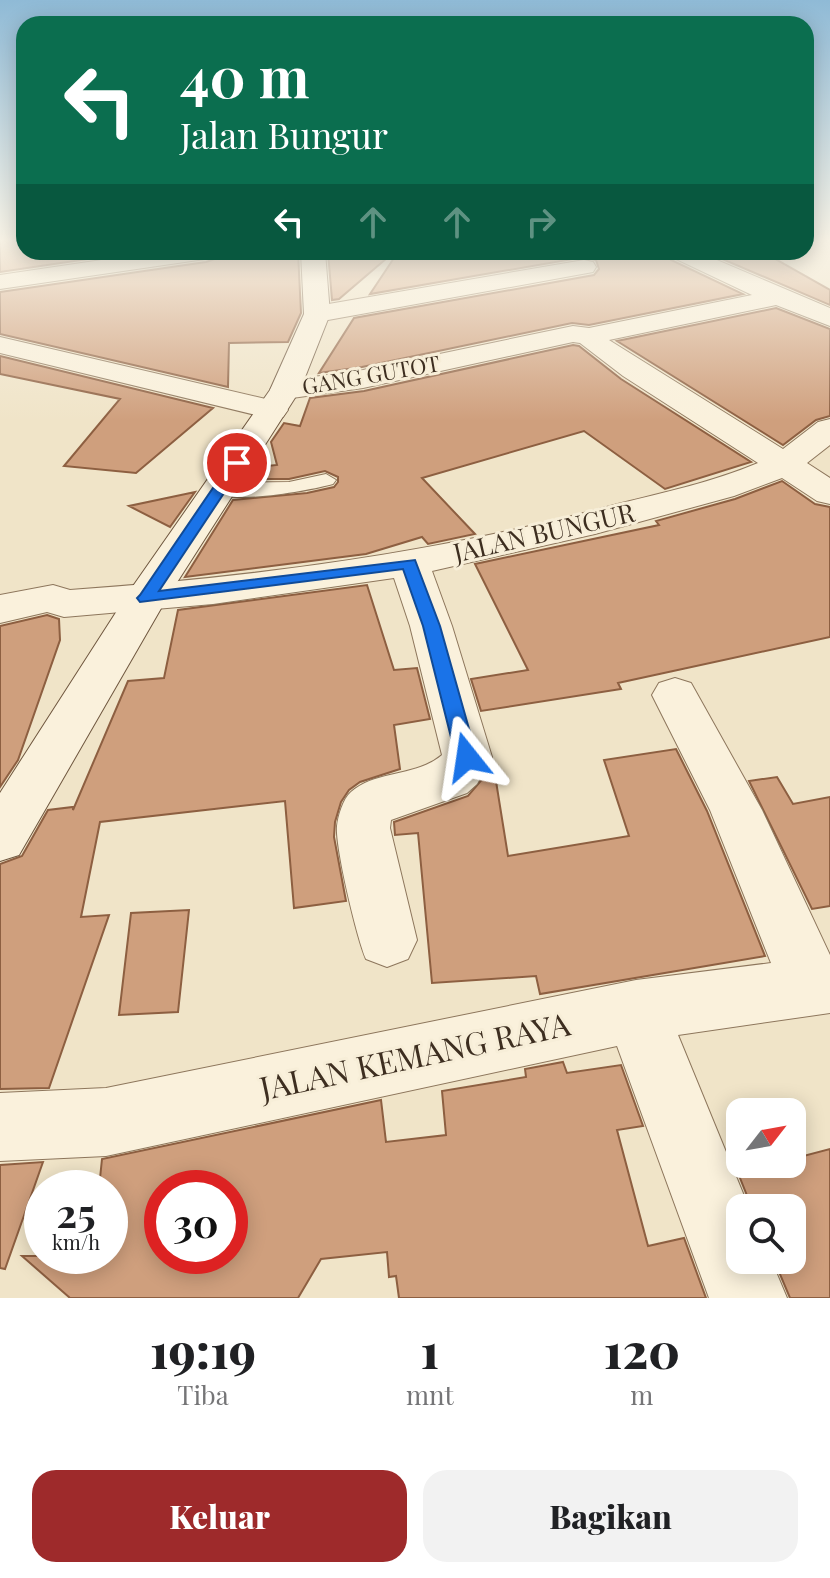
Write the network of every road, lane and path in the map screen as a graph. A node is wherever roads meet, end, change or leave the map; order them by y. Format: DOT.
graph roads {
  1 [pos="316,300"];
  2 [pos="399,300"];
  3 [pos="763,300"];
  4 [pos="787,300"];
  5 [pos="317,314"];
  6 [pos="830,318"];
  7 [pos="592,337"];
  8 [pos="0,345"];
  9 [pos="278,400"];
  10 [pos="830,429"];
  11 [pos="785,463"];
  12 [pos="326,480"];
  13 [pos="219,489"];
  14 [pos="830,493"];
  15 [pos="409,563"];
  16 [pos="146,598"];
  17 [pos="0,609"];
  18 [pos="675,695"];
  19 [pos="0,839"];
  20 [pos="387,940"];
  21 [pos="821,986"];
  22 [pos="636,1011"];
  23 [pos="0,1127"];
  24 [pos="748,1298"];
  1 -- 5 [label="street"];
  2 -- 5 [label="street"];
  3 -- 7 [label="street, GANG GUTOT"];
  4 -- 6 [label="street"];
  5 -- 9 [label="street"];
  7 -- 9 [label="street, GANG GUTOT"];
  7 -- 11 [label="street"];
  8 -- 9 [label="street"];
  9 -- 13 [label="street"];
  10 -- 11 [label="street, JALAN BUNGUR"];
  11 -- 14 [label="street"];
  11 -- 15 [label="street, JALAN BUNGUR"];
  12 -- 13 [label="lane"];
  13 -- 16 [label="street"];
  15 -- 16 [label="street, JALAN BUNGUR"];
  15 -- 20 [label="street"];
  16 -- 17 [label="street, JALAN BUNGUR"];
  16 -- 19 [label="street"];
  18 -- 21 [label="street"];
  21 -- 22 [label="street, JALAN KEMANG RAYA"];
  22 -- 23 [label="street, JALAN KEMANG RAYA"];
  22 -- 24 [label="street"];
}
